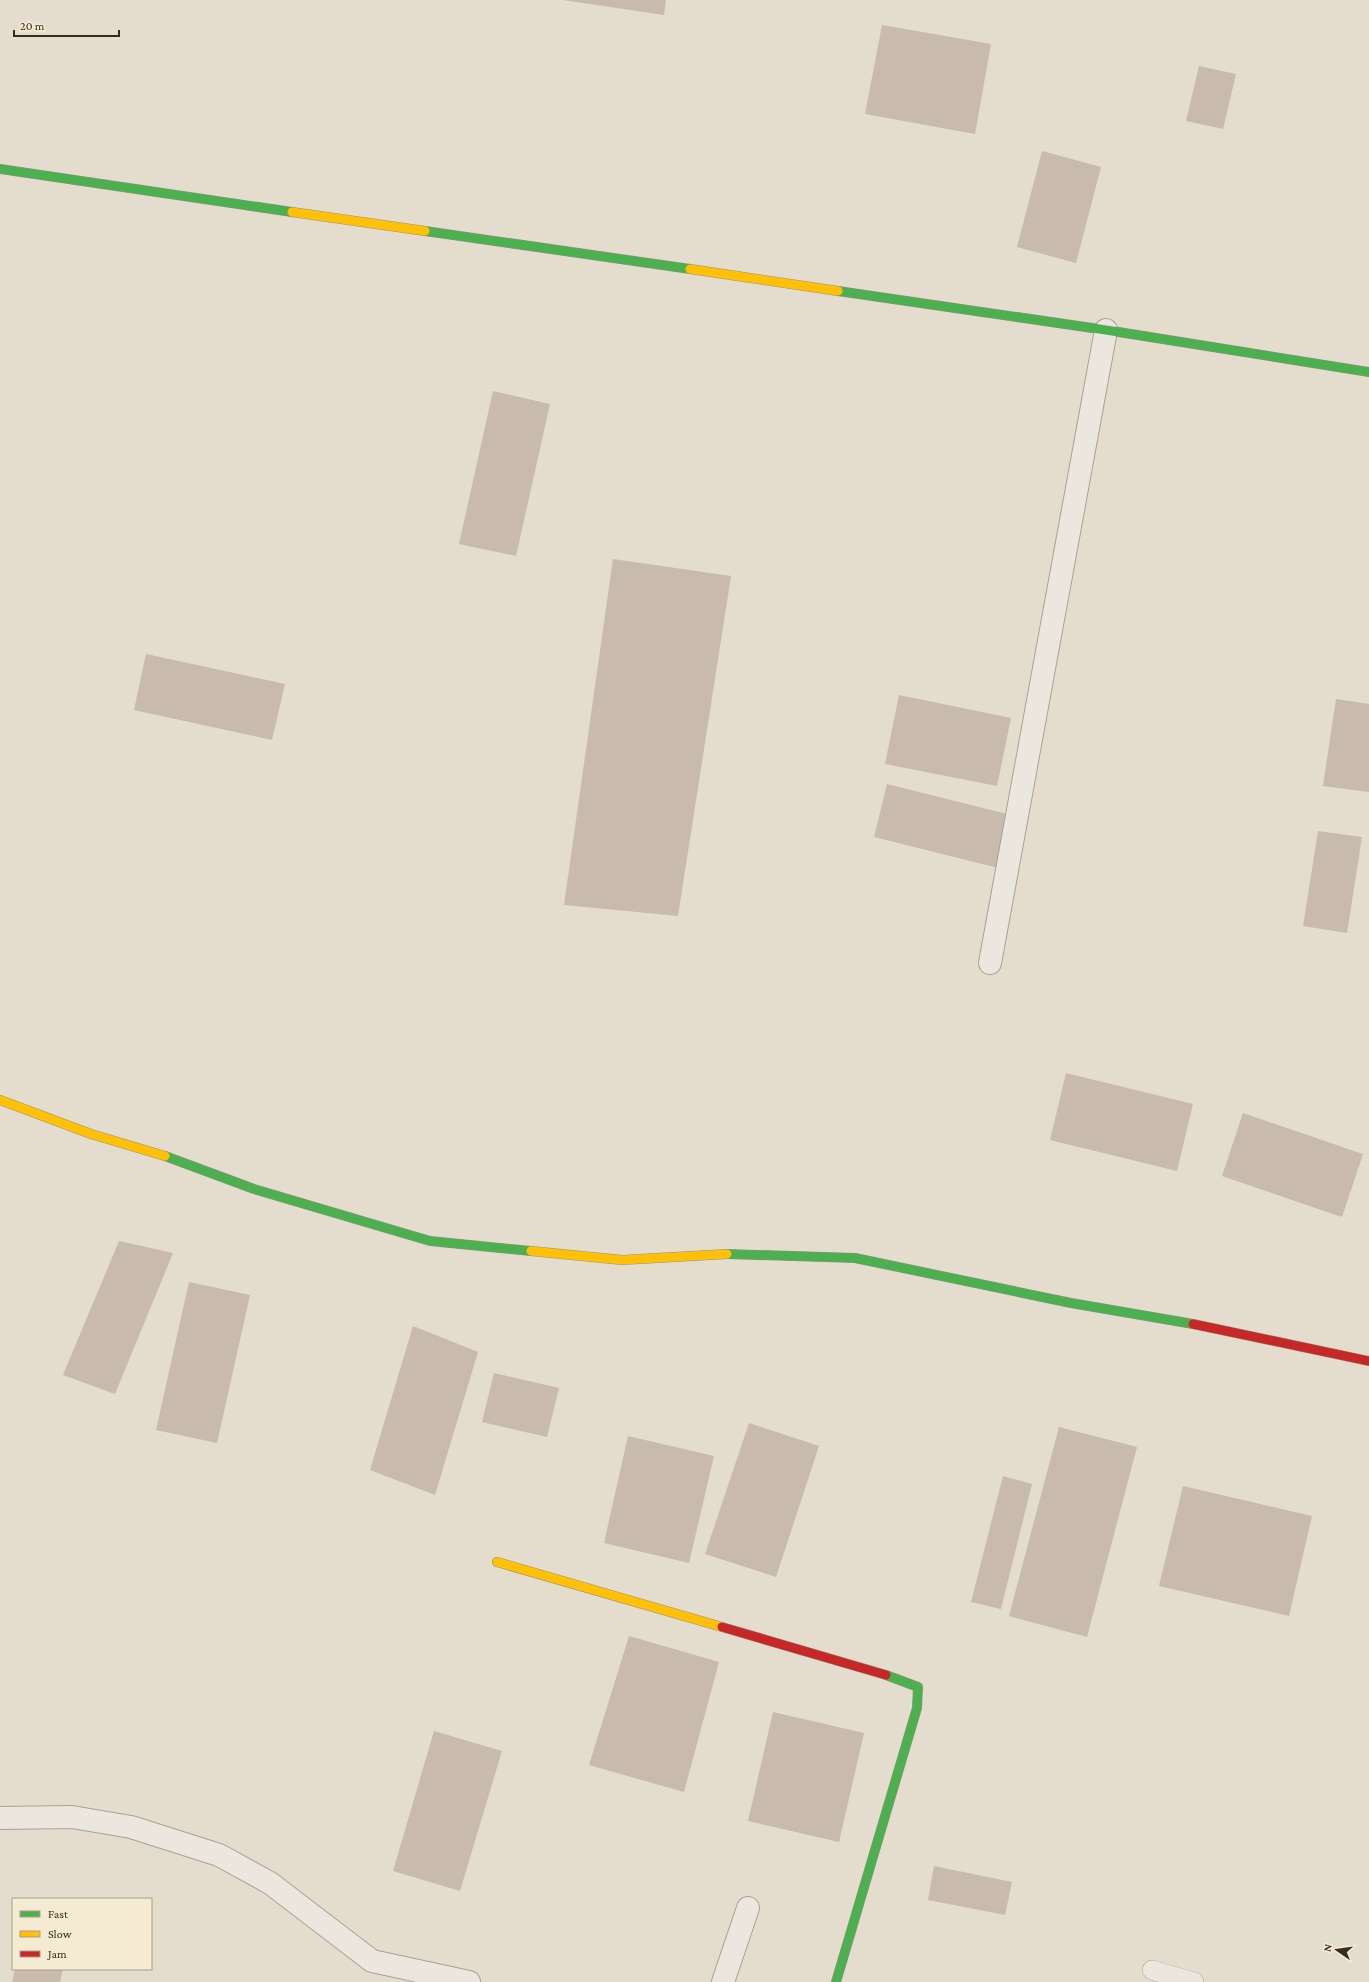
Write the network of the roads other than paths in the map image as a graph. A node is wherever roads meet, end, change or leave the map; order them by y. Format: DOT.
graph roads {
  1 [pos="0,169"];
  2 [pos="1106,330"];
  3 [pos="1369,372"];
  4 [pos="990,963"];
  5 [pos="0,1100"];
  6 [pos="1369,1361"];
  7 [pos="497,1562"];
  8 [pos="0,1818"];
  9 [pos="748,1908"];
  10 [pos="1152,1970"];
  11 [pos="469,1982"];
  12 [pos="723,1982"];
  13 [pos="836,1982"];
  14 [pos="1194,1982"];
  1 -- 2 [label="street"];
  2 -- 3 [label="street"];
  2 -- 4 [label="street"];
  5 -- 6 [label="street"];
  7 -- 13 [label="street"];
  8 -- 11 [label="street"];
  9 -- 12 [label="street"];
  10 -- 14 [label="lane"];
}
